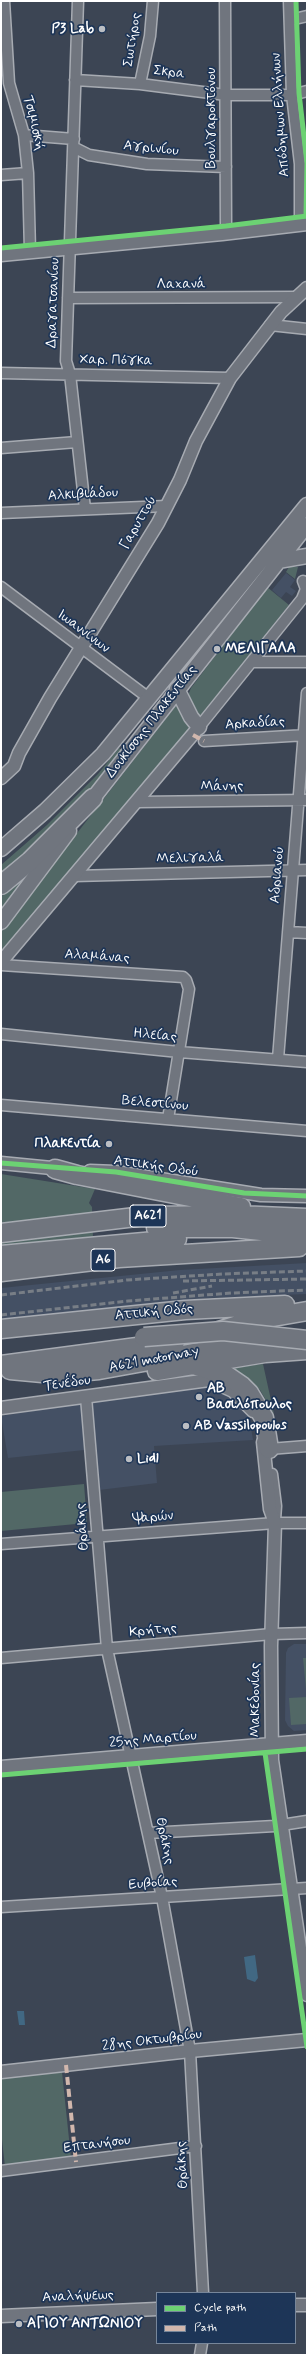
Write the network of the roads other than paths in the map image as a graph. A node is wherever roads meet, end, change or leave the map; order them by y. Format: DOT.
graph roads {
  1 [pos="4,1"];
  2 [pos="78,1"];
  3 [pos="153,1"];
  4 [pos="225,1"];
  5 [pos="289,1"];
  6 [pos="307,16"];
  7 [pos="290,20"];
  8 [pos="75,80"];
  9 [pos="140,84"];
  10 [pos="307,91"];
  11 [pos="226,95"];
  12 [pos="292,95"];
  13 [pos="24,135"];
  14 [pos="74,144"];
  15 [pos="303,164"];
  16 [pos="226,167"];
  17 [pos="28,173"];
  18 [pos="1,175"];
  19 [pos="301,224"];
  20 [pos="222,234"];
  21 [pos="70,248"];
  22 [pos="30,251"];
  23 [pos="1,254"];
  24 [pos="307,288"];
  25 [pos="295,297"];
  26 [pos="68,298"];
  27 [pos="270,325"];
  28 [pos="307,329"];
  29 [pos="1,373"];
  30 [pos="70,374"];
  31 [pos="230,378"];
  32 [pos="77,442"];
  33 [pos="1,448"];
  34 [pos="307,505"];
  35 [pos="167,506"];
  36 [pos="85,509"];
  37 [pos="1,513"];
  38 [pos="302,528"];
  39 [pos="307,556"];
  40 [pos="278,561"];
  41 [pos="303,581"];
  42 [pos="1,588"];
  43 [pos="80,648"];
  44 [pos="252,662"];
  45 [pos="307,662"];
  46 [pos="177,689"];
  47 [pos="307,693"];
  48 [pos="150,699"];
  49 [pos="199,727"];
  50 [pos="305,735"];
  51 [pos="204,741"];
  52 [pos="1,778"];
  53 [pos="93,798"];
  54 [pos="303,800"];
  55 [pos="138,802"];
  56 [pos="1,849"];
  57 [pos="307,870"];
  58 [pos="293,871"];
  59 [pos="74,876"];
  60 [pos="1,885"];
  61 [pos="1,922"];
  62 [pos="288,932"];
  63 [pos="307,933"];
  64 [pos="1,964"];
  65 [pos="1,1034"];
  66 [pos="179,1052"];
  67 [pos="278,1059"];
  68 [pos="307,1062"];
  69 [pos="1,1105"];
  70 [pos="168,1119"];
  71 [pos="307,1131"];
  72 [pos="1,1163"];
  73 [pos="55,1169"];
  74 [pos="307,1196"];
  75 [pos="307,1218"];
  76 [pos="3,1233"];
  77 [pos="295,1233"];
  78 [pos="1,1255"];
  79 [pos="1,1272"];
  80 [pos="307,1305"];
  81 [pos="307,1311"];
  82 [pos="1,1329"];
  83 [pos="307,1336"];
  84 [pos="307,1340"];
  85 [pos="307,1350"];
  86 [pos="1,1352"];
  87 [pos="1,1365"];
  88 [pos="194,1365"];
  89 [pos="1,1369"];
  90 [pos="1,1378"];
  91 [pos="53,1379"];
  92 [pos="209,1380"];
  93 [pos="86,1397"];
  94 [pos="1,1408"];
  95 [pos="307,1446"];
  96 [pos="269,1448"];
  97 [pos="275,1523"];
  98 [pos="307,1523"];
  99 [pos="98,1537"];
  100 [pos="1,1544"];
  101 [pos="272,1634"];
  102 [pos="307,1634"];
  103 [pos="107,1649"];
  104 [pos="1,1658"];
  105 [pos="307,1741"];
  106 [pos="271,1744"];
  107 [pos="132,1756"];
  108 [pos="1,1767"];
  109 [pos="307,1821"];
  110 [pos="281,1823"];
  111 [pos="148,1833"];
  112 [pos="307,1888"];
  113 [pos="292,1889"];
  114 [pos="162,1897"];
  115 [pos="1,1907"];
  116 [pos="307,1995"];
  117 [pos="307,2040"];
  118 [pos="190,2051"];
  119 [pos="1,2072"];
  120 [pos="196,2146"];
  121 [pos="1,2171"];
  122 [pos="203,2292"];
  123 [pos="296,2305"];
  124 [pos="307,2305"];
  125 [pos="156,2309"];
  126 [pos="1,2316"];
  127 [pos="202,2344"];
  128 [pos="200,2355"];
  1 -- 13 [label="street, Τσιμισκή"];
  2 -- 8 [label="street, Δραγατσανίου"];
  3 -- 9 [label="street, Σωτήρος"];
  4 -- 11 [label="street, Βουλγαροκτόνου"];
  5 -- 7 [label="street, Απόδημων Ελλήνων"];
  6 -- 7 [label="street"];
  7 -- 12 [label="street, Απόδημων Ελλήνων"];
  8 -- 9 [label="street, Σκρα"];
  8 -- 14 [label="street, Δραγατσανίου"];
  9 -- 11 [label="street, Σκρα"];
  10 -- 12 [label="street, Σκρα"];
  11 -- 12 [label="street, Σκρα"];
  11 -- 16 [label="street, Βουλγαροκτόνου"];
  12 -- 15 [label="street, Απόδημων Ελλήνων"];
  13 -- 14 [label="street, Αγρινίου"];
  13 -- 17 [label="street, Τσιμισκή"];
  14 -- 16 [label="street, Αγρινίου"];
  14 -- 21 [label="street, Δραγατσανίου"];
  15 -- 19 [label="street, Απόδημων Ελλήνων"];
  16 -- 20 [label="street, Βουλγαροκτόνου"];
  17 -- 18 [label="street"];
  17 -- 22 [label="street, Τσιμισκή"];
  19 -- 20 [label="street"];
  20 -- 21 [label="street"];
  21 -- 22 [label="street"];
  21 -- 26 [label="street, Δραγατσανίου"];
  22 -- 23 [label="street"];
  24 -- 25 [label="street, Γαρυττού"];
  25 -- 26 [label="street, Λαχανά"];
  25 -- 27 [label="street, Γαρυττού"];
  26 -- 30 [label="street, Δραγατσανίου"];
  27 -- 28 [label="street"];
  27 -- 31 [label="street, Γαρυττού"];
  29 -- 30 [label="street, Χαρ. Πόγκα"];
  30 -- 31 [label="street, Χαρ. Πόγκα"];
  30 -- 32 [label="street, Δραγατσανίου"];
  31 -- 35 [label="street, Γαρυττού"];
  32 -- 33 [label="street"];
  32 -- 36 [label="street, Δραγατσανίου"];
  34 -- 38 [label="main road, Δουκίσσης Πλακεντίας"];
  35 -- 36 [label="street, Αλκιβιάδου"];
  35 -- 43 [label="street, Γαρυττού"];
  36 -- 37 [label="street, Αλκιβιάδου"];
  38 -- 40 [label="main road, Δουκίσσης Πλακεντίας"];
  38 -- 48 [label="main road, Δουκίσσης Πλακεντίας"];
  39 -- 40 [label="main road"];
  40 -- 46 [label="main road, Δουκίσσης Πλακεντίας"];
  41 -- 44 [label="street"];
  42 -- 43 [label="street, Ιωαννίνων"];
  43 -- 48 [label="street, Ιωαννίνων"];
  43 -- 52 [label="street, Γαρυττού"];
  44 -- 45 [label="street"];
  44 -- 49 [label="street"];
  46 -- 49 [label="main road"];
  46 -- 53 [label="main road, Δουκίσσης Πλακεντίας"];
  47 -- 50 [label="street, Αδριανού"];
  48 -- 56 [label="main road, Δουκίσσης Πλακεντίας"];
  49 -- 55 [label="street"];
  50 -- 51 [label="street, Αρκαδίας"];
  50 -- 54 [label="street, Αδριανού"];
  53 -- 60 [label="highway"];
  53 -- 61 [label="main road, Δουκίσσης Πλακεντίας"];
  54 -- 55 [label="street, Μάνης"];
  54 -- 58 [label="street, Αδριανού"];
  55 -- 59 [label="street"];
  57 -- 58 [label="street, Μελιγαλά"];
  58 -- 59 [label="street, Μελιγαλά"];
  58 -- 62 [label="street, Αδριανού"];
  59 -- 64 [label="street"];
  62 -- 63 [label="street"];
  62 -- 67 [label="street, Αδριανού"];
  64 -- 66 [label="street, Αλαμάνας"];
  65 -- 66 [label="street, Ηλείας"];
  66 -- 67 [label="street, Ηλείας"];
  66 -- 70 [label="street"];
  67 -- 68 [label="street, Ηλείας"];
  69 -- 70 [label="street, Βελεστίνου"];
  70 -- 71 [label="street, Βελεστίνου"];
  72 -- 73 [label="street, Αττικής Οδού"];
  73 -- 74 [label="street, Αττικής Οδού"];
  73 -- 77 [label="highway"];
  75 -- 77 [label="highway"];
  76 -- 77 [label="highway"];
  77 -- 78 [label="highway"];
  77 -- 79 [label="highway, Α6"];
  80 -- 82 [label="highway, Αττική Οδός"];
  81 -- 87 [label="highway"];
  83 -- 91 [label="highway, A621 motorway"];
  84 -- 86 [label="highway, bridge"];
  85 -- 88 [label="highway"];
  88 -- 91 [label="highway"];
  88 -- 96 [label="highway"];
  89 -- 91 [label="highway, A621 motorway"];
  90 -- 91 [label="highway"];
  92 -- 93 [label="street, Τενέδου"];
  92 -- 97 [label="street, Μακεδονίας"];
  93 -- 94 [label="street, Τενέδου"];
  93 -- 99 [label="street, Θράκης"];
  95 -- 96 [label="street"];
  96 -- 97 [label="street, Μακεδονίας"];
  97 -- 98 [label="street, Ψαρών"];
  97 -- 99 [label="street, Ψαρών"];
  97 -- 101 [label="street, Μακεδονίας"];
  99 -- 100 [label="street, Ψαρών"];
  99 -- 103 [label="street, Θράκης"];
  101 -- 102 [label="street, Κρήτης"];
  101 -- 103 [label="street, Κρήτης"];
  101 -- 106 [label="street, Μακεδονίας"];
  103 -- 104 [label="street, Κρήτης"];
  103 -- 107 [label="street, Θράκης"];
  105 -- 106 [label="street, 25ης Μαρτίου"];
  106 -- 107 [label="street, 25ης Μαρτίου"];
  106 -- 110 [label="street, Μακεδονίας"];
  107 -- 108 [label="street, 25ης Μαρτίου"];
  107 -- 111 [label="street, Θράκης"];
  109 -- 110 [label="street"];
  110 -- 111 [label="street"];
  110 -- 113 [label="street, Μακεδονίας"];
  111 -- 114 [label="street, Θράκης"];
  112 -- 113 [label="street, Ευβοίας"];
  113 -- 114 [label="street, Ευβοίας"];
  113 -- 116 [label="street, Μακεδονίας"];
  114 -- 115 [label="street, Ευβοίας"];
  114 -- 118 [label="street, Θράκης"];
  117 -- 118 [label="street, 28ης Οκτωβρίου"];
  118 -- 119 [label="street, 28ης Οκτωβρίου"];
  118 -- 120 [label="street, Θράκης"];
  120 -- 121 [label="street, Επτανήσου"];
  120 -- 122 [label="street, Θράκης"];
  123 -- 124 [label="street"];
  125 -- 126 [label="street, Αναλήψεως"];
  127 -- 128 [label="street"];
}
